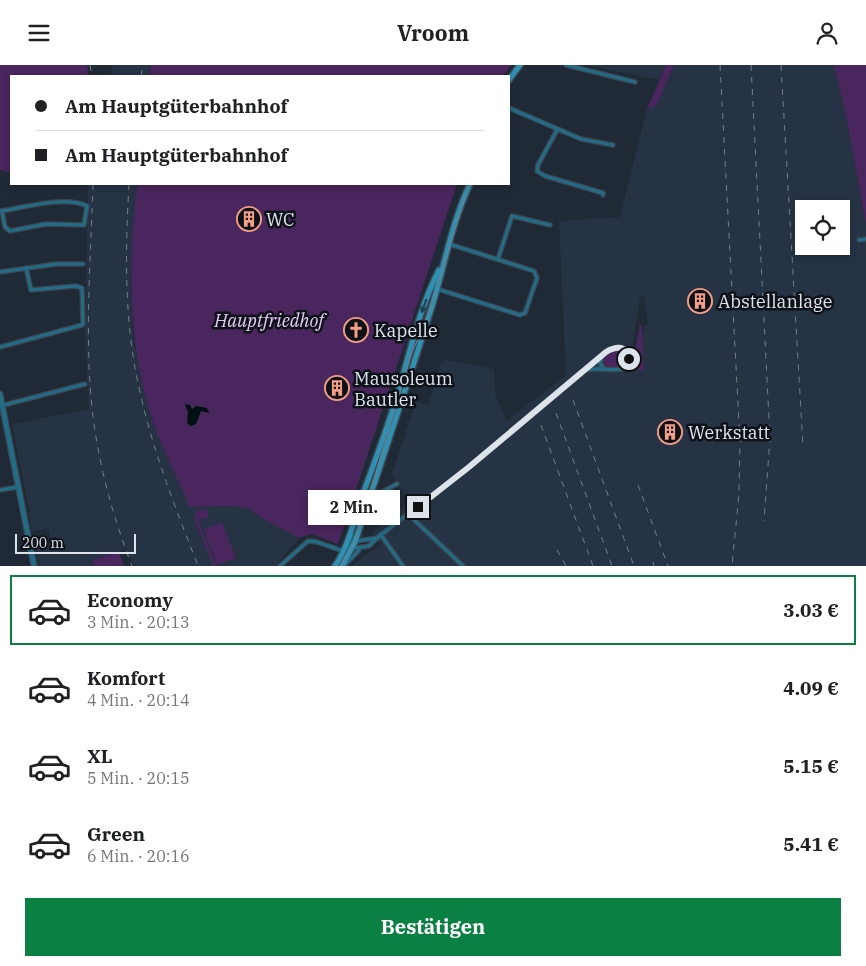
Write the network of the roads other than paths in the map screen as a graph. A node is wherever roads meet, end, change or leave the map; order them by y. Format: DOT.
graph roads {
  1 [pos="520,65"];
  2 [pos="566,65"];
  3 [pos="510,80"];
  4 [pos="635,82"];
  5 [pos="510,108"];
  6 [pos="557,130"];
  7 [pos="613,145"];
  8 [pos="466,185"];
  9 [pos="469,185"];
  10 [pos="603,195"];
  11 [pos="463,197"];
  12 [pos="1,211"];
  13 [pos="550,225"];
  14 [pos="866,239"];
  15 [pos="859,240"];
  16 [pos="448,244"];
  17 [pos="498,259"];
  18 [pos="443,263"];
  19 [pos="83,264"];
  20 [pos="26,268"];
  21 [pos="0,272"];
  22 [pos="430,287"];
  23 [pos="437,289"];
  24 [pos="415,333"];
  25 [pos="422,335"];
  26 [pos="0,347"];
  27 [pos="603,354"];
  28 [pos="585,370"];
  29 [pos="608,370"];
  30 [pos="85,384"];
  31 [pos="0,394"];
  32 [pos="1,406"];
  33 [pos="397,484"];
  34 [pos="18,487"];
  35 [pos="0,490"];
  36 [pos="369,499"];
  37 [pos="408,514"];
  38 [pos="353,524"];
  39 [pos="359,531"];
  40 [pos="379,536"];
  41 [pos="366,541"];
  42 [pos="354,544"];
  43 [pos="362,548"];
  44 [pos="344,551"];
  45 [pos="34,566"];
  46 [pos="280,566"];
  47 [pos="335,566"];
  48 [pos="342,566"];
  49 [pos="402,566"];
  50 [pos="462,566"];
  1 -- 3 [label="main road"];
  2 -- 4 [label="street"];
  5 -- 6 [label="street"];
  6 -- 7 [label="street"];
  6 -- 10 [label="street"];
  8 -- 11 [label="main road"];
  9 -- 11 [label="main road"];
  11 -- 16 [label="main road"];
  12 -- 12 [label="street"];
  13 -- 17 [label="street"];
  14 -- 15 [label="street"];
  16 -- 17 [label="street"];
  16 -- 18 [label="main road"];
  17 -- 23 [label="street"];
  18 -- 22 [label="main road"];
  18 -- 23 [label="main road"];
  19 -- 20 [label="street"];
  20 -- 21 [label="street"];
  20 -- 26 [label="street"];
  22 -- 23 [label="street"];
  22 -- 24 [label="main road, one-way"];
  23 -- 25 [label="main road"];
  24 -- 25 [label="main road"];
  24 -- 38 [label="main road"];
  25 -- 36 [label="main road"];
  27 -- 28 [label="street"];
  27 -- 29 [label="street"];
  27 -- 29 [label="street"];
  28 -- 29 [label="street"];
  28 -- 37 [label="street"];
  30 -- 32 [label="street"];
  31 -- 32 [label="street"];
  32 -- 34 [label="street"];
  33 -- 36 [label="street"];
  34 -- 35 [label="street"];
  34 -- 45 [label="street"];
  36 -- 39 [label="main road"];
  37 -- 40 [label="street"];
  37 -- 50 [label="street"];
  38 -- 42 [label="street"];
  38 -- 44 [label="main road"];
  39 -- 41 [label="street"];
  39 -- 42 [label="main road"];
  40 -- 41 [label="street"];
  40 -- 43 [label="street"];
  40 -- 49 [label="street"];
  41 -- 42 [label="street"];
  42 -- 43 [label="street"];
  42 -- 44 [label="street"];
  42 -- 48 [label="main road"];
  43 -- 48 [label="street"];
  44 -- 46 [label="street"];
  44 -- 47 [label="main road"];
  44 -- 48 [label="street"];
}
